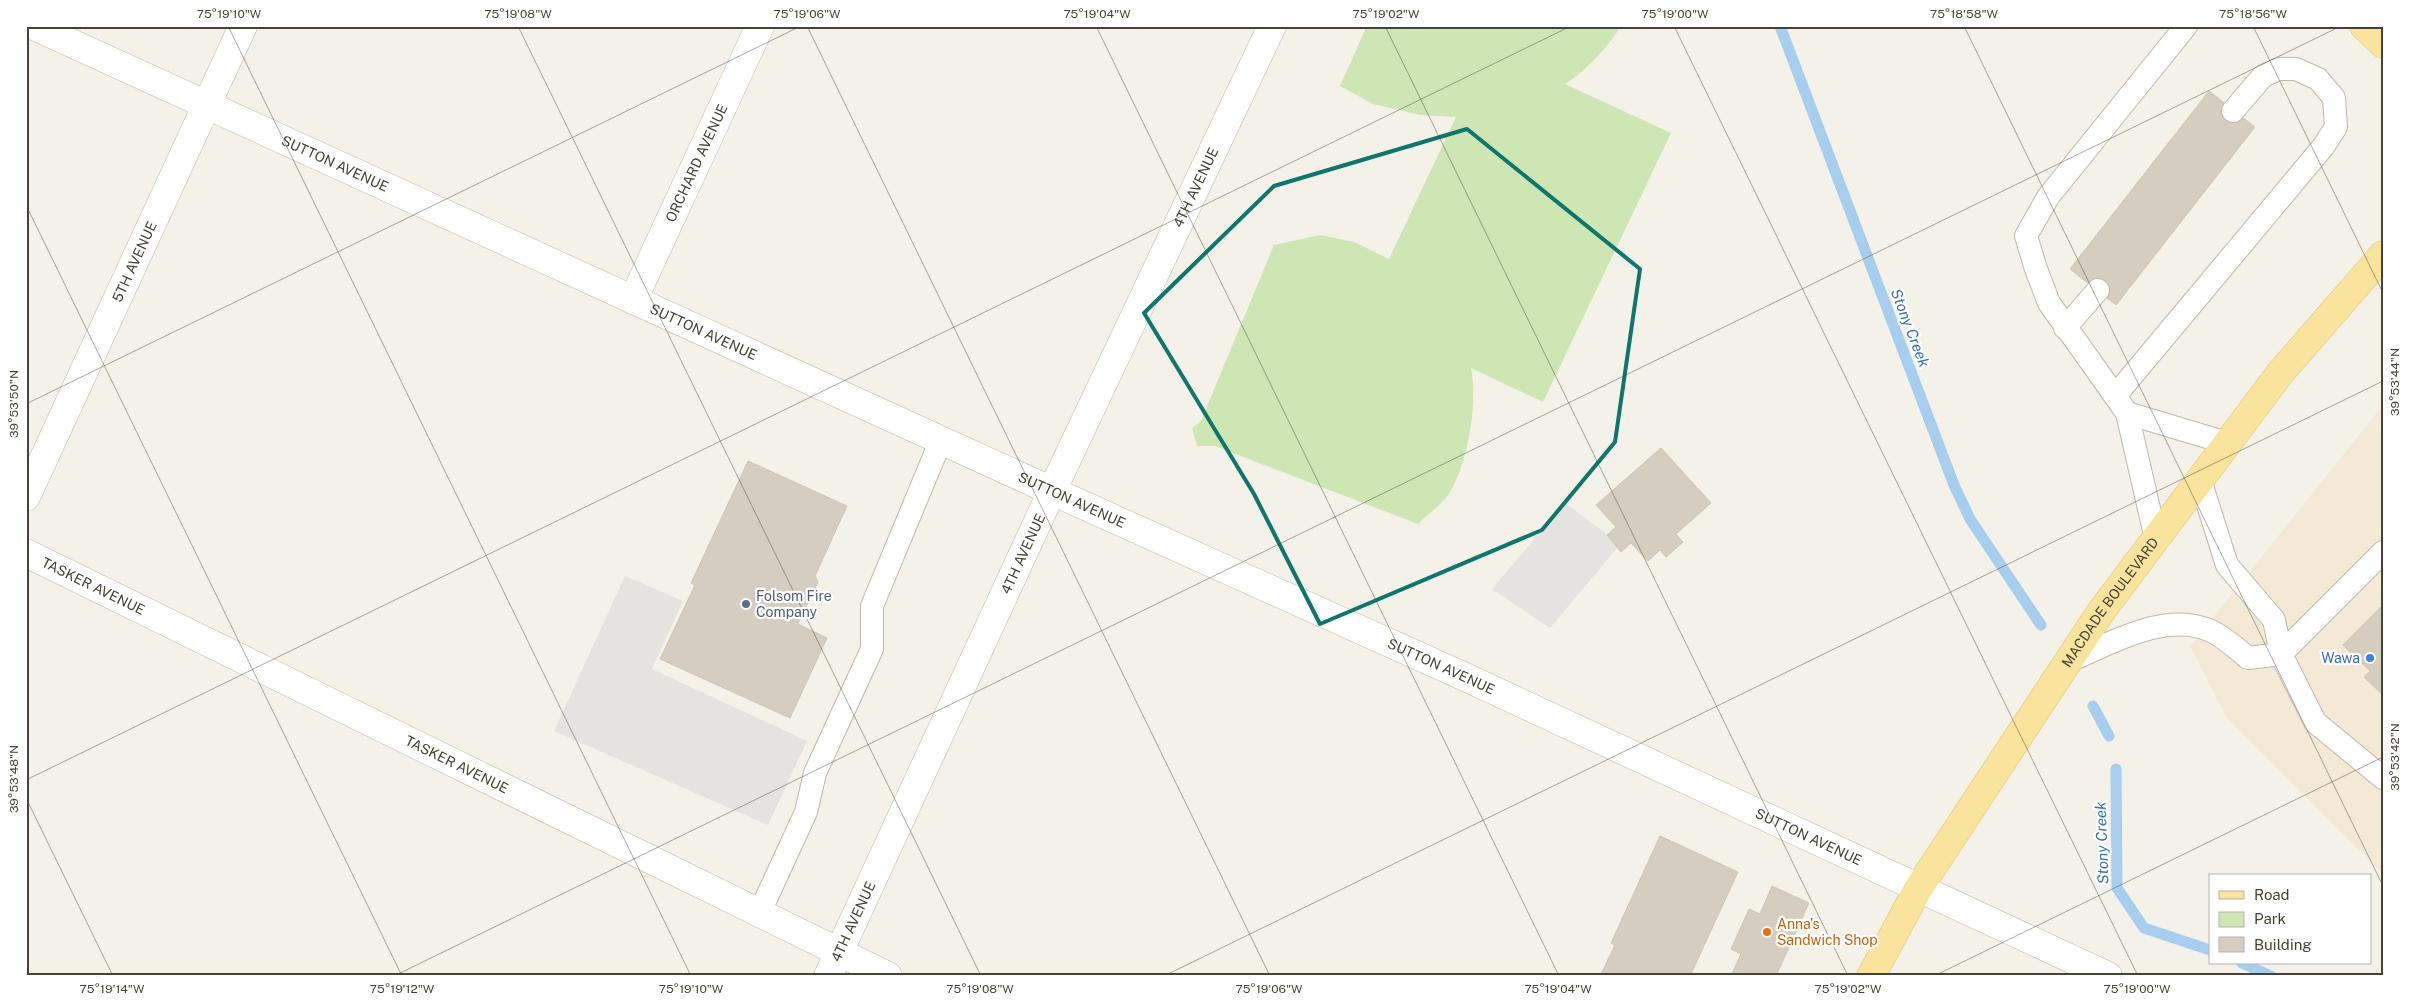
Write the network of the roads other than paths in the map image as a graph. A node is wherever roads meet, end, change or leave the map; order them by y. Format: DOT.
graph roads {
  1 [pos="34,26"];
  2 [pos="243,26"];
  3 [pos="760,26"];
  4 [pos="1272,26"];
  5 [pos="2186,26"];
  6 [pos="2364,26"];
  7 [pos="2383,44"];
  8 [pos="207,105"];
  9 [pos="2233,111"];
  10 [pos="2383,255"];
  11 [pos="2098,290"];
  12 [pos="633,300"];
  13 [pos="2065,328"];
  14 [pos="2121,404"];
  15 [pos="941,440"];
  16 [pos="2227,443"];
  17 [pos="2200,480"];
  18 [pos="1052,491"];
  19 [pos="26,497"];
  20 [pos="2156,539"];
  21 [pos="26,552"];
  22 [pos="2383,552"];
  23 [pos="2281,654"];
  24 [pos="2068,661"];
  25 [pos="2383,778"];
  26 [pos="1918,889"];
  27 [pos="759,914"];
  28 [pos="834,964"];
  29 [pos="888,976"];
  30 [pos="1871,976"];
  31 [pos="2108,976"];
  1 -- 8 [label="street, SUTTON AVENUE"];
  2 -- 8 [label="street, 5TH AVENUE"];
  3 -- 12 [label="street, ORCHARD AVENUE"];
  4 -- 18 [label="street, 4TH AVENUE"];
  5 -- 13 [label="lane"];
  6 -- 7 [label="main road"];
  8 -- 12 [label="street, SUTTON AVENUE"];
  8 -- 19 [label="street, 5TH AVENUE"];
  9 -- 14 [label="lane"];
  10 -- 16 [label="main road, MACDADE BOULEVARD"];
  11 -- 13 [label="lane"];
  12 -- 15 [label="street, SUTTON AVENUE"];
  13 -- 14 [label="lane"];
  14 -- 16 [label="lane"];
  14 -- 20 [label="lane"];
  15 -- 18 [label="street, SUTTON AVENUE"];
  15 -- 27 [label="lane"];
  16 -- 17 [label="main road, MACDADE BOULEVARD"];
  17 -- 20 [label="main road, MACDADE BOULEVARD"];
  17 -- 23 [label="lane"];
  18 -- 26 [label="street, SUTTON AVENUE"];
  18 -- 28 [label="street, 4TH AVENUE"];
  20 -- 24 [label="main road, MACDADE BOULEVARD"];
  21 -- 27 [label="street, TASKER AVENUE"];
  22 -- 23 [label="lane"];
  23 -- 24 [label="lane"];
  23 -- 25 [label="lane"];
  24 -- 26 [label="main road, MACDADE BOULEVARD"];
  26 -- 30 [label="main road, MACDADE BOULEVARD"];
  26 -- 31 [label="street, SUTTON AVENUE"];
  27 -- 28 [label="street, TASKER AVENUE"];
  28 -- 29 [label="street, TASKER AVENUE"];
}
